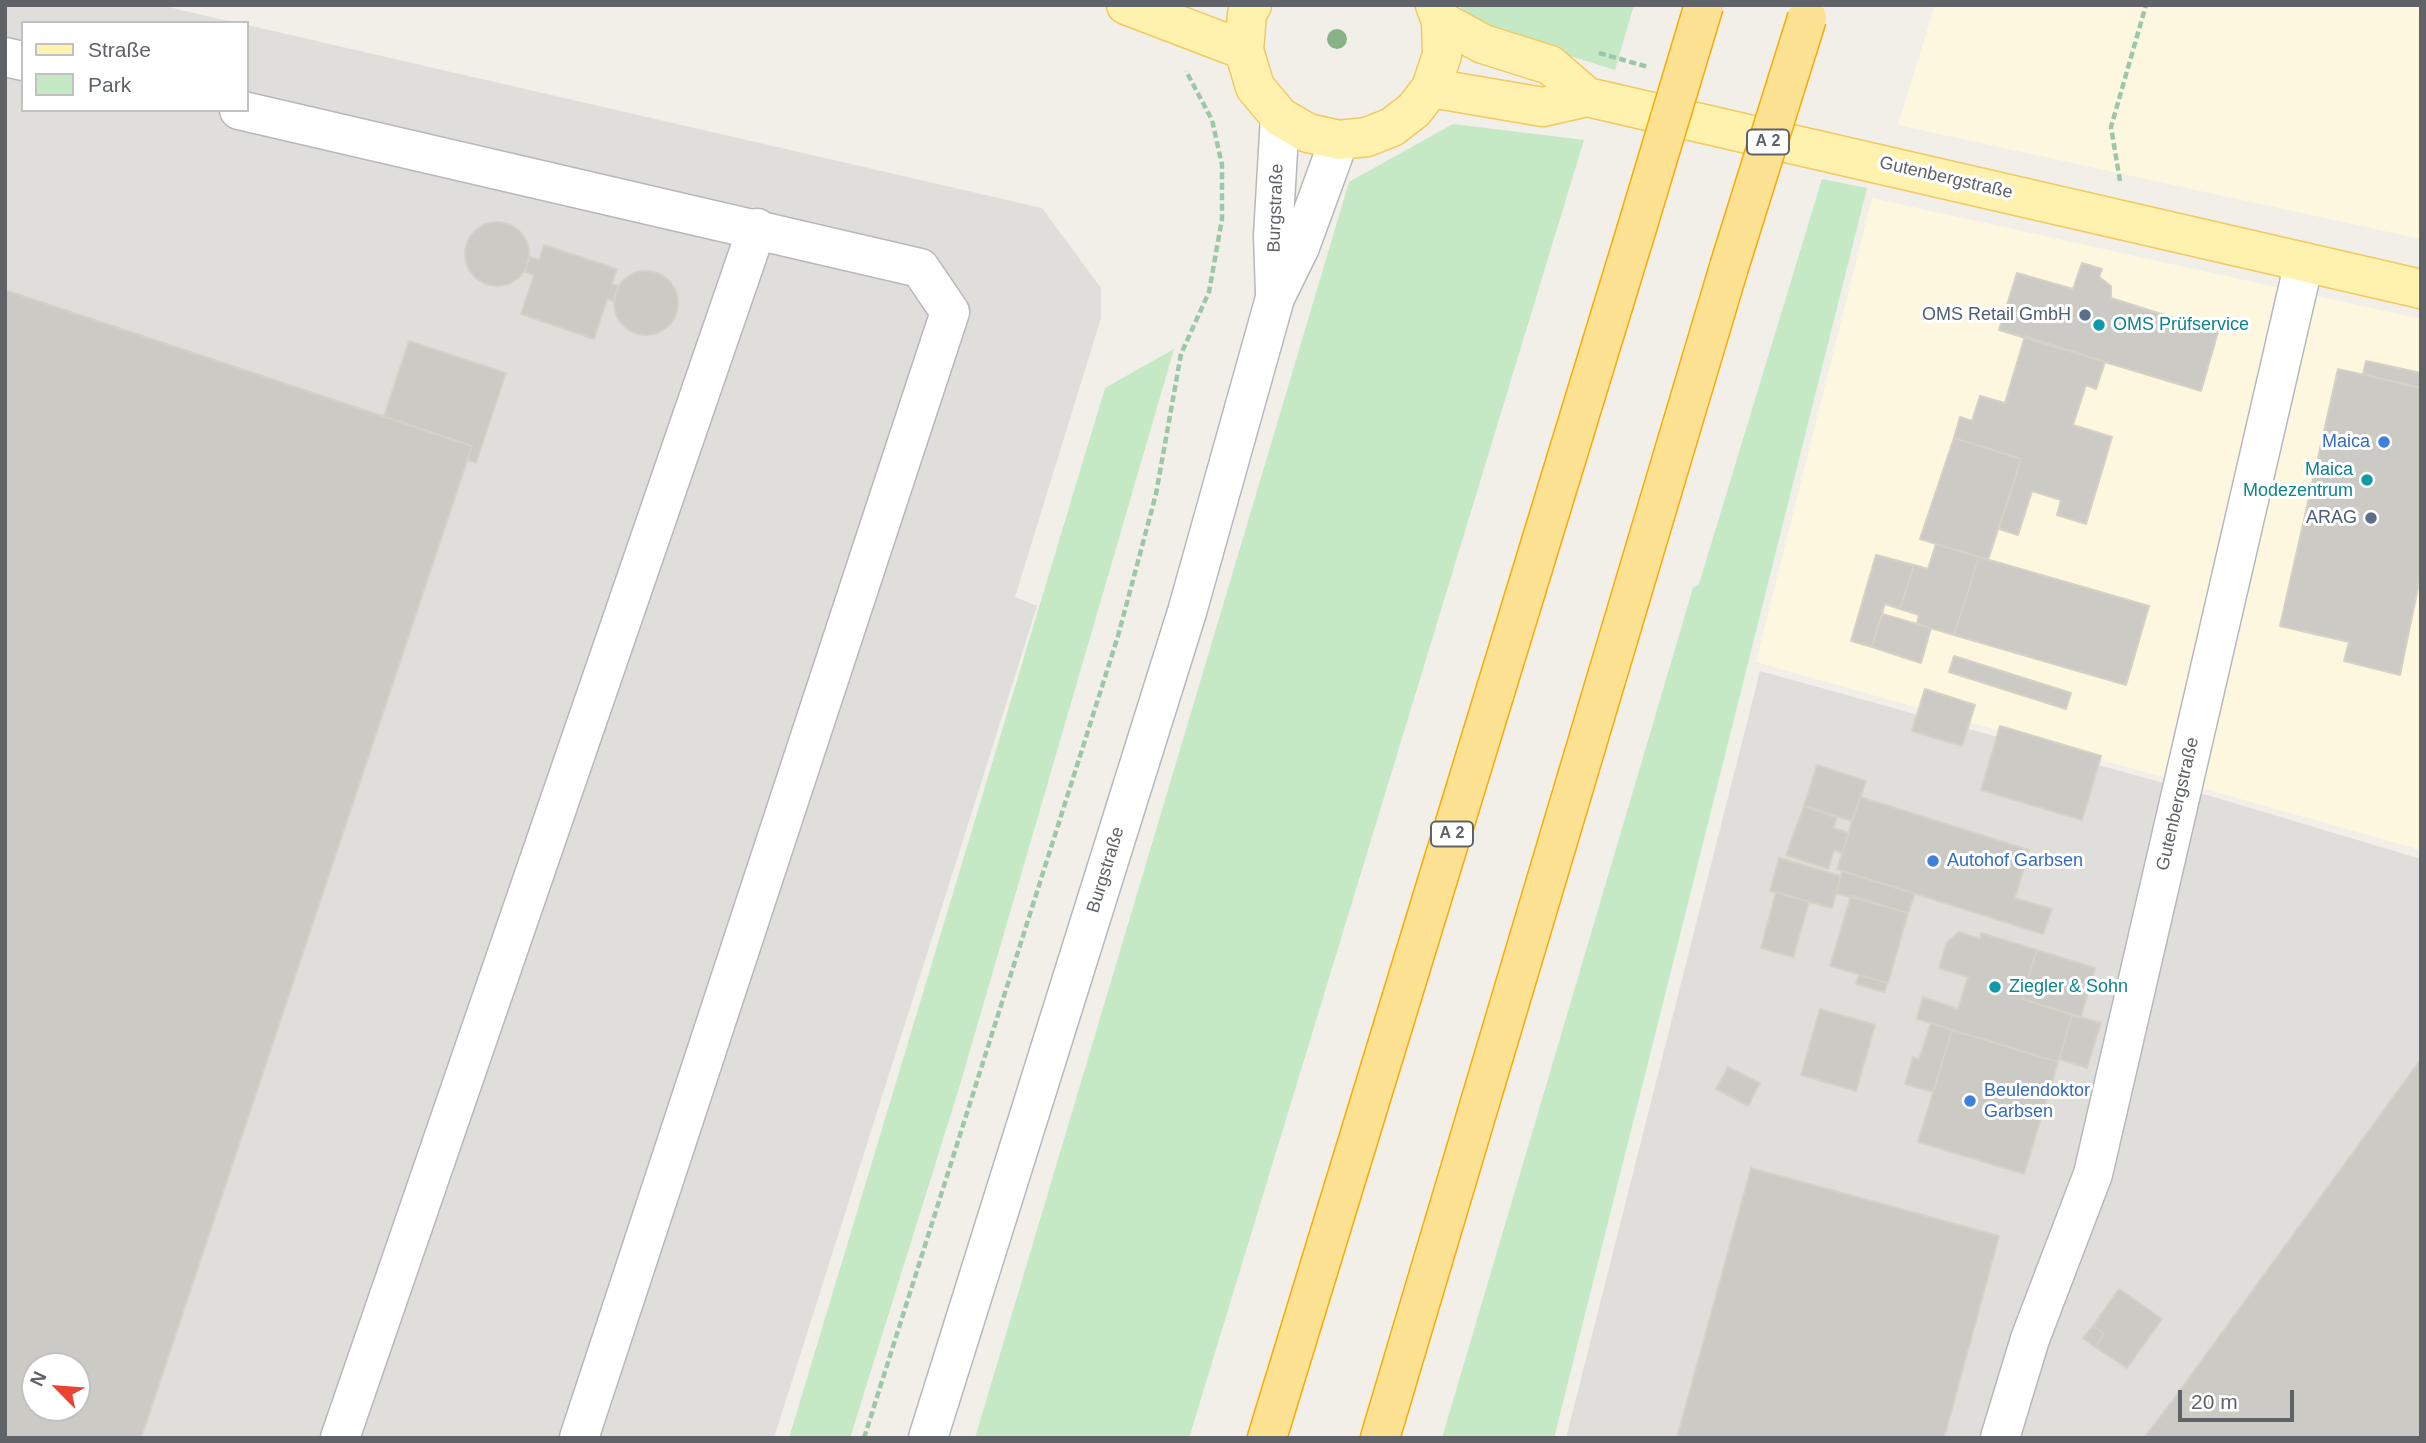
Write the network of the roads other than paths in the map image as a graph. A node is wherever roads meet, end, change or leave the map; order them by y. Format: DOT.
graph roads {
  1 [pos="1126,5"];
  2 [pos="1252,5"];
  3 [pos="1704,5"];
  4 [pos="1809,12"];
  5 [pos="1438,13"];
  6 [pos="1244,50"];
  7 [pos="1431,88"];
  8 [pos="1587,97"];
  9 [pos="248,112"];
  10 [pos="1280,117"];
  11 [pos="1339,140"];
  12 [pos="757,228"];
  13 [pos="2304,262"];
  14 [pos="2421,289"];
  15 [pos="1275,298"];
  16 [pos="340,1438"];
  17 [pos="579,1438"];
  18 [pos="928,1438"];
  19 [pos="1267,1438"];
  20 [pos="1380,1438"];
  21 [pos="2000,1438"];
  1 -- 6 [label="main road"];
  2 -- 6 [label="main road"];
  3 -- 19 [label="highway, A 2, bridge"];
  4 -- 20 [label="highway, A 2, bridge"];
  5 -- 7 [label="main road"];
  5 -- 8 [label="main road, Gutenbergstraße"];
  6 -- 10 [label="main road"];
  7 -- 8 [label="main road, Gutenbergstraße"];
  7 -- 11 [label="main road"];
  8 -- 13 [label="main road, Gutenbergstraße"];
  9 -- 12 [label="street"];
  10 -- 11 [label="main road"];
  10 -- 15 [label="street, Burgstraße"];
  11 -- 15 [label="street, Burgstraße"];
  12 -- 16 [label="street"];
  12 -- 17 [label="street"];
  13 -- 14 [label="main road, Gutenbergstraße"];
  13 -- 21 [label="street, Gutenbergstraße"];
  15 -- 18 [label="street, Burgstraße"];
}
